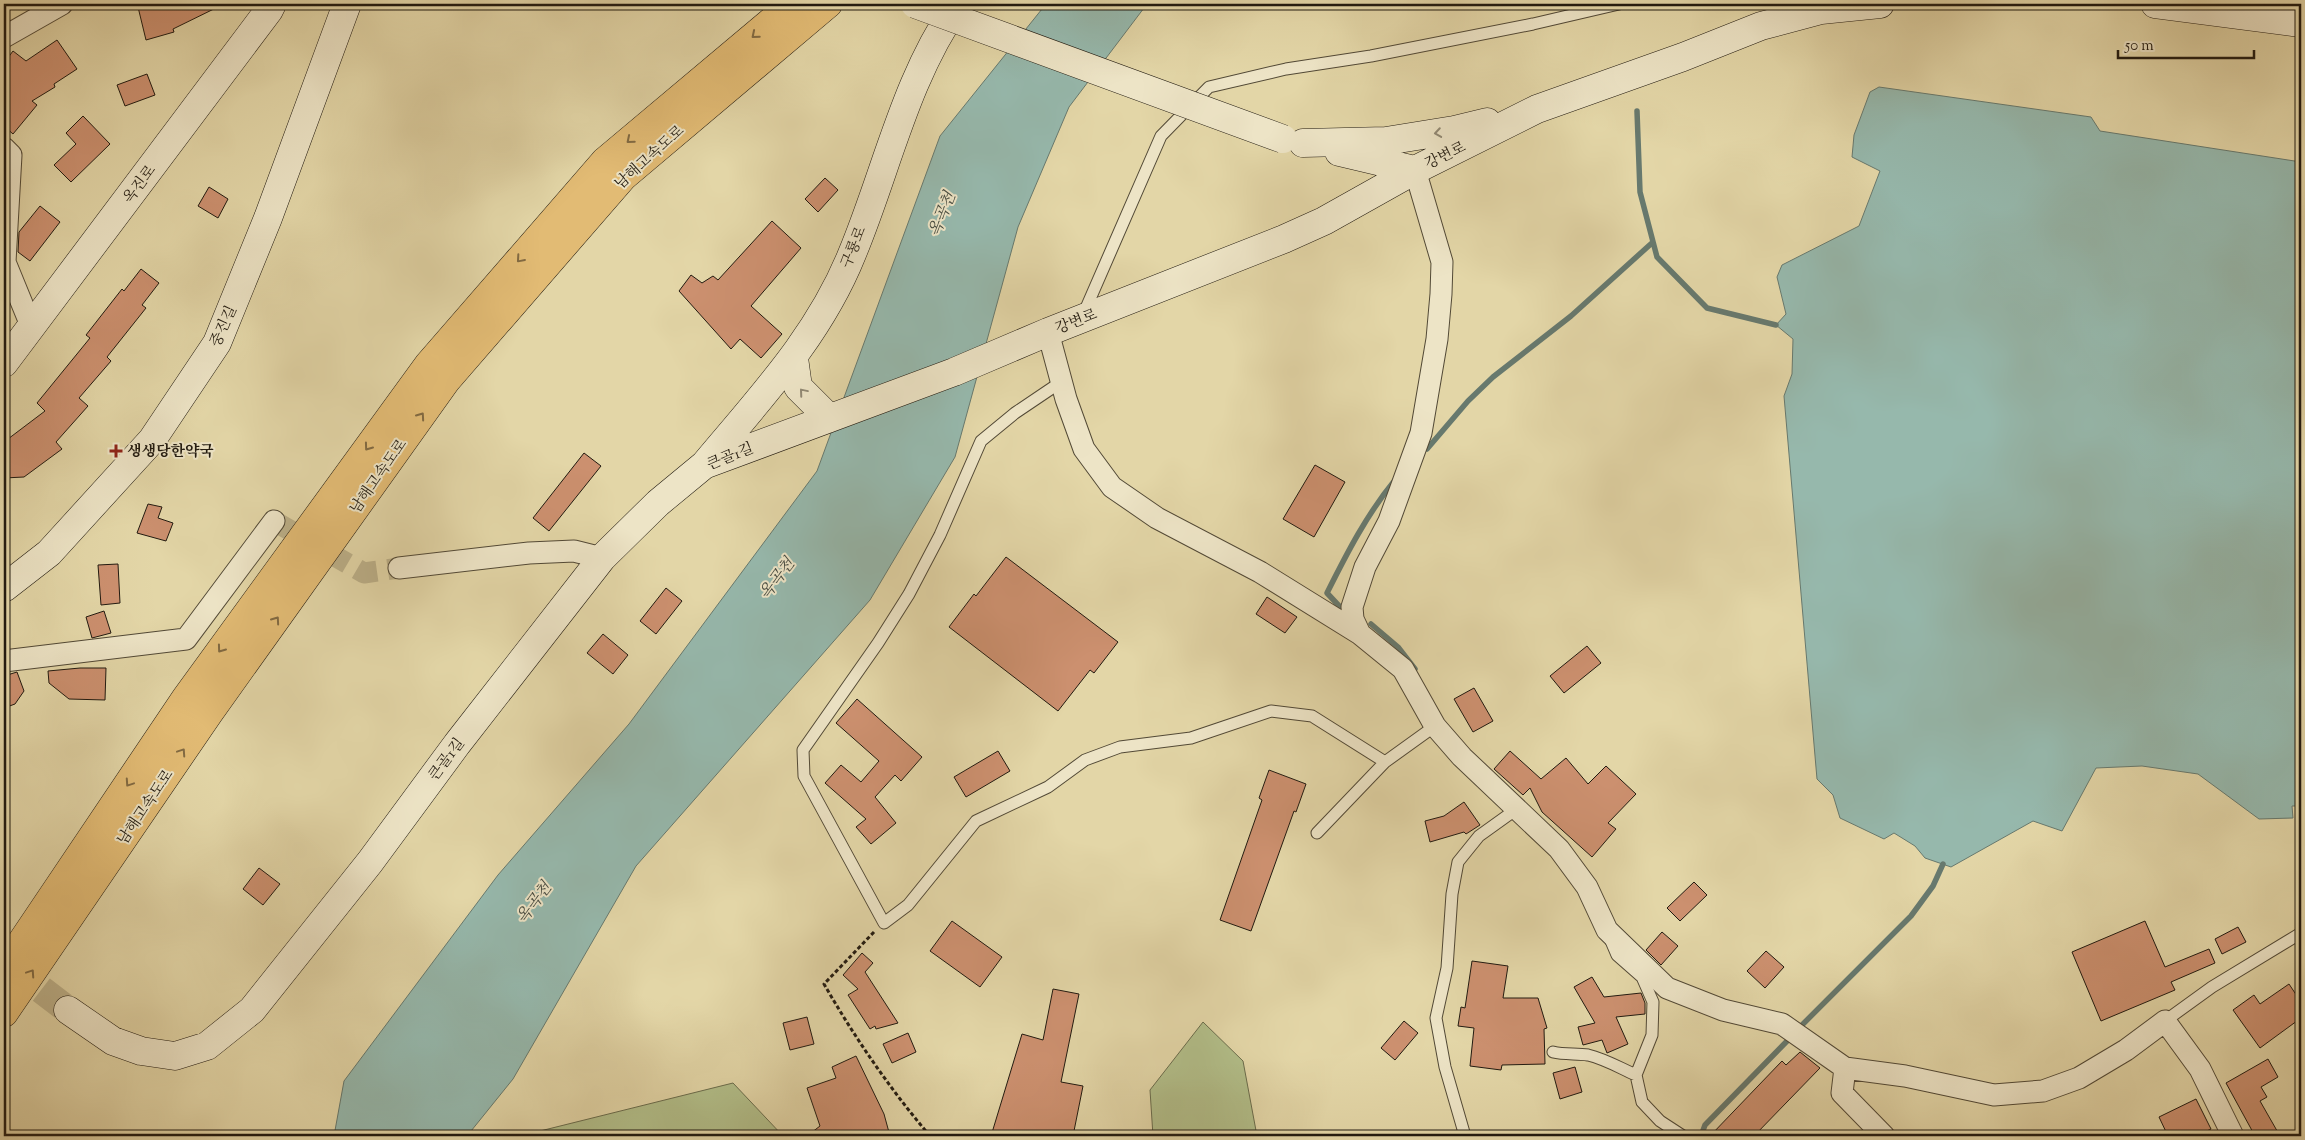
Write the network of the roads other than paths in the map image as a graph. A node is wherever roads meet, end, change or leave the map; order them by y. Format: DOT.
graph roads {
  1 [pos="62,4"];
  2 [pos="272,4"];
  3 [pos="347,4"];
  4 [pos="792,4"];
  5 [pos="828,4"];
  6 [pos="915,4"];
  7 [pos="958,4"];
  8 [pos="1619,4"];
  9 [pos="1880,4"];
  10 [pos="2155,4"];
  11 [pos="2301,23"];
  12 [pos="4,37"];
  13 [pos="1537,109"];
  14 [pos="1293,141"];
  15 [pos="4,148"];
  16 [pos="1415,170"];
  17 [pos="1082,318"];
  18 [pos="32,328"];
  19 [pos="1048,332"];
  20 [pos="794,358"];
  21 [pos="4,363"];
  22 [pos="1062,382"];
  23 [pos="829,418"];
  24 [pos="704,465"];
  25 [pos="274,521"];
  26 [pos="602,558"];
  27 [pos="399,568"];
  28 [pos="4,588"];
  29 [pos="1360,634"];
  30 [pos="4,661"];
  31 [pos="1435,726"];
  32 [pos="1384,762"];
  33 [pos="1518,808"];
  34 [pos="1317,832"];
  35 [pos="1607,930"];
  36 [pos="2301,934"];
  37 [pos="4,968"];
  38 [pos="68,1010"];
  39 [pos="4,1014"];
  40 [pos="2165,1021"];
  41 [pos="1553,1052"];
  42 [pos="1845,1068"];
  43 [pos="1636,1075"];
  44 [pos="1465,1136"];
  45 [pos="1683,1136"];
  46 [pos="1884,1136"];
  47 [pos="2233,1136"];
  1 -- 12 [label="street"];
  2 -- 18 [label="main road, 옥진로"];
  3 -- 28 [label="main road, 중진길"];
  4 -- 37 [label="highway, 남해고속도로, one-way"];
  39 -- 5 [label="highway, 남해고속도로, one-way"];
  6 -- 14 [label="main road, bridge"];
  7 -- 20 [label="main road, 구룡로"];
  8 -- 17 [label="lane"];
  9 -- 13 [label="main road, 강변로"];
  10 -- 11 [label="main road"];
  13 -- 14 [label="main road, one-way"];
  13 -- 16 [label="main road, 강변로"];
  14 -- 16 [label="main road"];
  15 -- 18 [label="street"];
  16 -- 17 [label="main road, 강변로"];
  16 -- 29 [label="street"];
  17 -- 19 [label="main road, 강변로"];
  18 -- 21 [label="main road, 옥진로"];
  19 -- 22 [label="street"];
  19 -- 23 [label="main road, 강변로"];
  23 -- 20 [label="main road, one-way"];
  20 -- 24 [label="main road, 구룡로"];
  22 -- 29 [label="street"];
  22 -- 32 [label="lane"];
  23 -- 24 [label="main road, 큰골1길"];
  24 -- 26 [label="main road, 큰골1길"];
  25 -- 30 [label="street"];
  26 -- 27 [label="street"];
  26 -- 38 [label="main road, 큰골1길"];
  29 -- 31 [label="street"];
  31 -- 32 [label="lane"];
  31 -- 33 [label="street"];
  32 -- 34 [label="lane"];
  33 -- 35 [label="street"];
  33 -- 44 [label="lane"];
  35 -- 42 [label="street"];
  35 -- 43 [label="lane"];
  36 -- 40 [label="lane"];
  40 -- 42 [label="street"];
  40 -- 47 [label="street"];
  41 -- 43 [label="lane"];
  42 -- 46 [label="street"];
  43 -- 45 [label="lane"];
}
